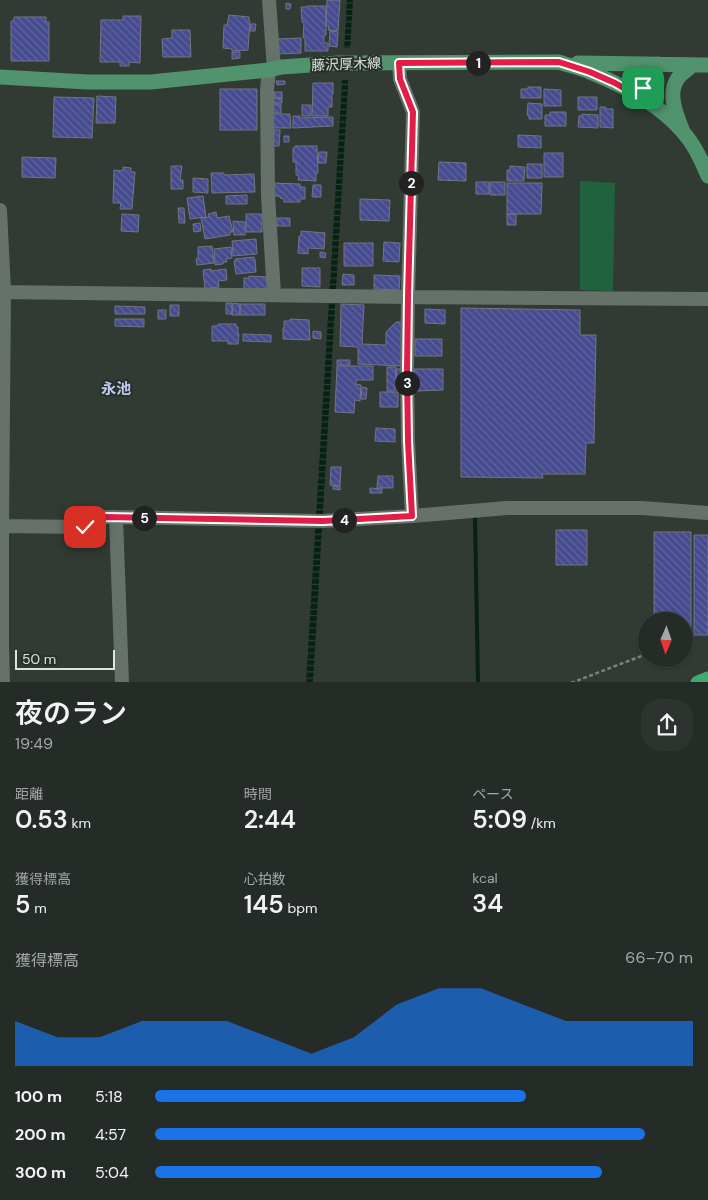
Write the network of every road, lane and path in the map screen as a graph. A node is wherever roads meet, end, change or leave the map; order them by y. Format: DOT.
graph roads {
  1 [pos="268,0"];
  2 [pos="559,62"];
  3 [pos="399,63"];
  4 [pos="658,64"];
  5 [pos="700,65"];
  6 [pos="271,69"];
  7 [pos="0,77"];
  8 [pos="651,104"];
  9 [pos="684,132"];
  10 [pos="708,176"];
  11 [pos="0,210"];
  12 [pos="2,292"];
  13 [pos="274,295"];
  14 [pos="408,297"];
  15 [pos="708,299"];
  16 [pos="708,513"];
  17 [pos="412,516"];
  18 [pos="116,517"];
  19 [pos="1,526"];
  20 [pos="638,656"];
  21 [pos="708,679"];
  22 [pos="3,682"];
  23 [pos="122,682"];
  24 [pos="571,682"];
  25 [pos="698,682"];
  1 -- 6 [label="street"];
  2 -- 3 [label="main road, 藤沢厚木線"];
  2 -- 4 [label="main road"];
  2 -- 8 [label="main road, 藤沢厚木線"];
  3 -- 6 [label="main road, 藤沢厚木線"];
  3 -- 14 [label="street"];
  4 -- 5 [label="main road"];
  4 -- 8 [label="main road"];
  5 -- 9 [label="main road"];
  6 -- 7 [label="main road, 藤沢厚木線"];
  6 -- 13 [label="street"];
  8 -- 9 [label="main road, 藤沢厚木線"];
  9 -- 10 [label="main road, 藤沢厚木線"];
  11 -- 12 [label="street"];
  12 -- 13 [label="street"];
  12 -- 19 [label="street"];
  13 -- 14 [label="street"];
  14 -- 15 [label="street"];
  14 -- 17 [label="street"];
  16 -- 17 [label="street"];
  17 -- 18 [label="street"];
  18 -- 19 [label="street"];
  18 -- 23 [label="street"];
  19 -- 22 [label="street"];
  20 -- 24 [label="path"];
  21 -- 25 [label="highway"];
}
